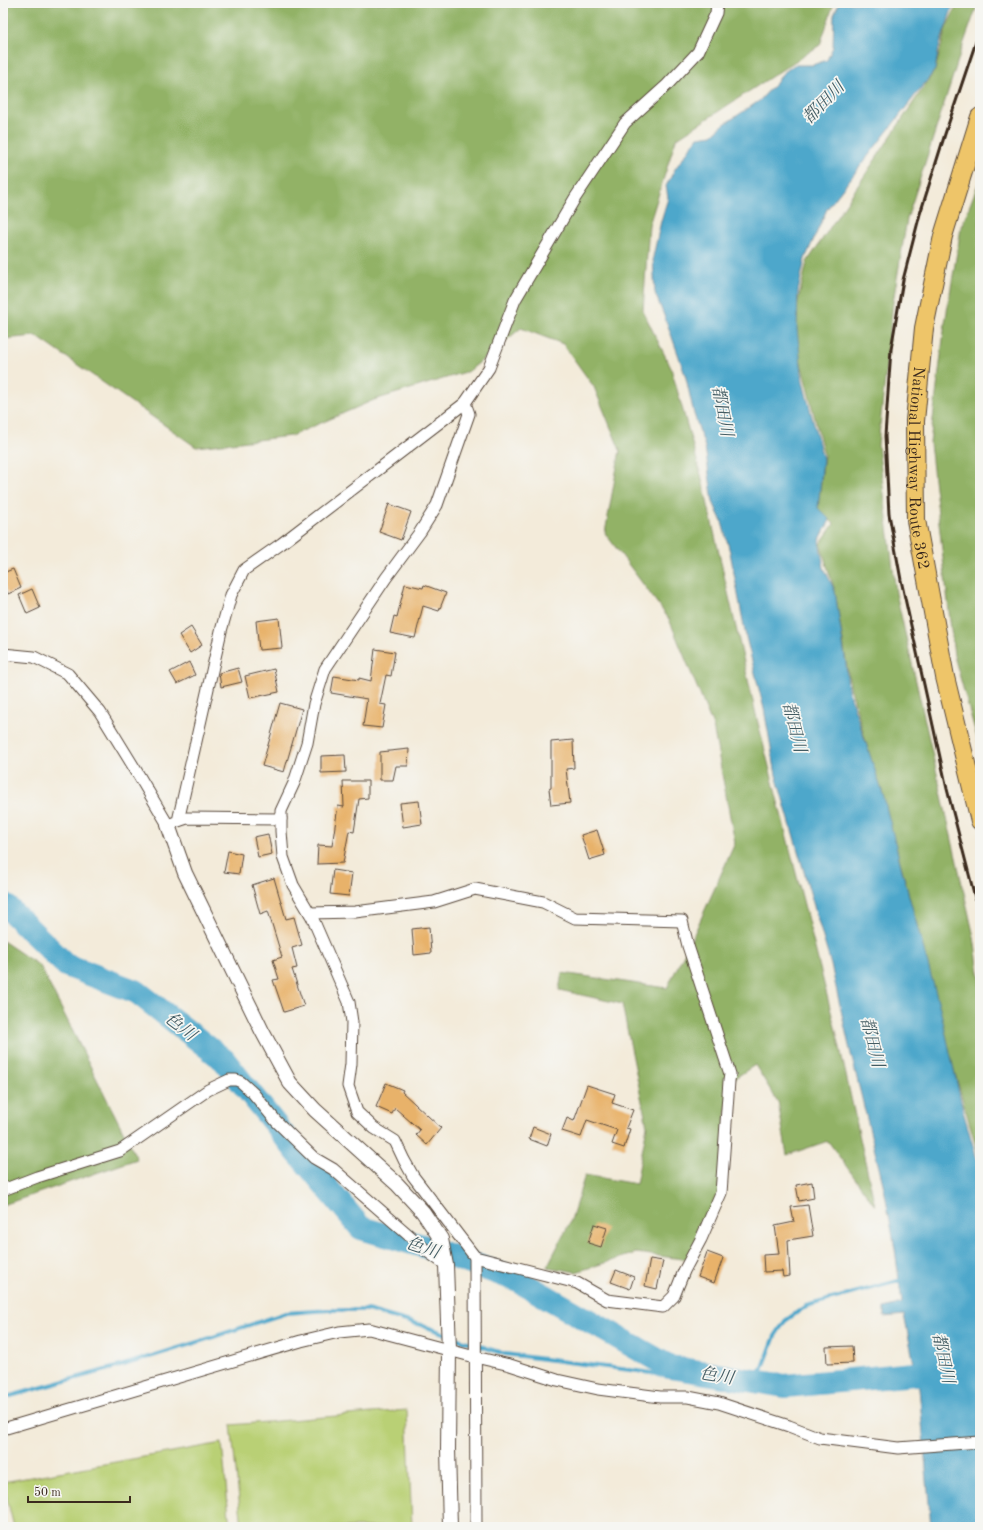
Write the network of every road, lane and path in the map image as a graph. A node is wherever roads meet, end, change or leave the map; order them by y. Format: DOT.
graph roads {
  1 [pos="717,3"];
  2 [pos="980,117"];
  3 [pos="465,403"];
  4 [pos="3,654"];
  5 [pos="281,820"];
  6 [pos="980,821"];
  7 [pos="173,823"];
  8 [pos="310,913"];
  9 [pos="3,1190"];
  10 [pos="475,1257"];
  11 [pos="446,1264"];
  12 [pos="449,1350"];
  13 [pos="475,1357"];
  14 [pos="3,1429"];
  15 [pos="980,1442"];
  16 [pos="450,1527"];
  17 [pos="476,1527"];
  1 -- 3 [label="street"];
  2 -- 6 [label="highway, National Highway Route 362"];
  3 -- 5 [label="street"];
  3 -- 7 [label="street"];
  4 -- 7 [label="street"];
  5 -- 7 [label="street"];
  5 -- 8 [label="street"];
  7 -- 11 [label="street"];
  8 -- 10 [label="street"];
  8 -- 10 [label="street"];
  9 -- 11 [label="street"];
  10 -- 13 [label="street"];
  11 -- 12 [label="street"];
  12 -- 13 [label="street"];
  12 -- 14 [label="street"];
  12 -- 16 [label="street"];
  13 -- 15 [label="street"];
  13 -- 17 [label="street"];
}
